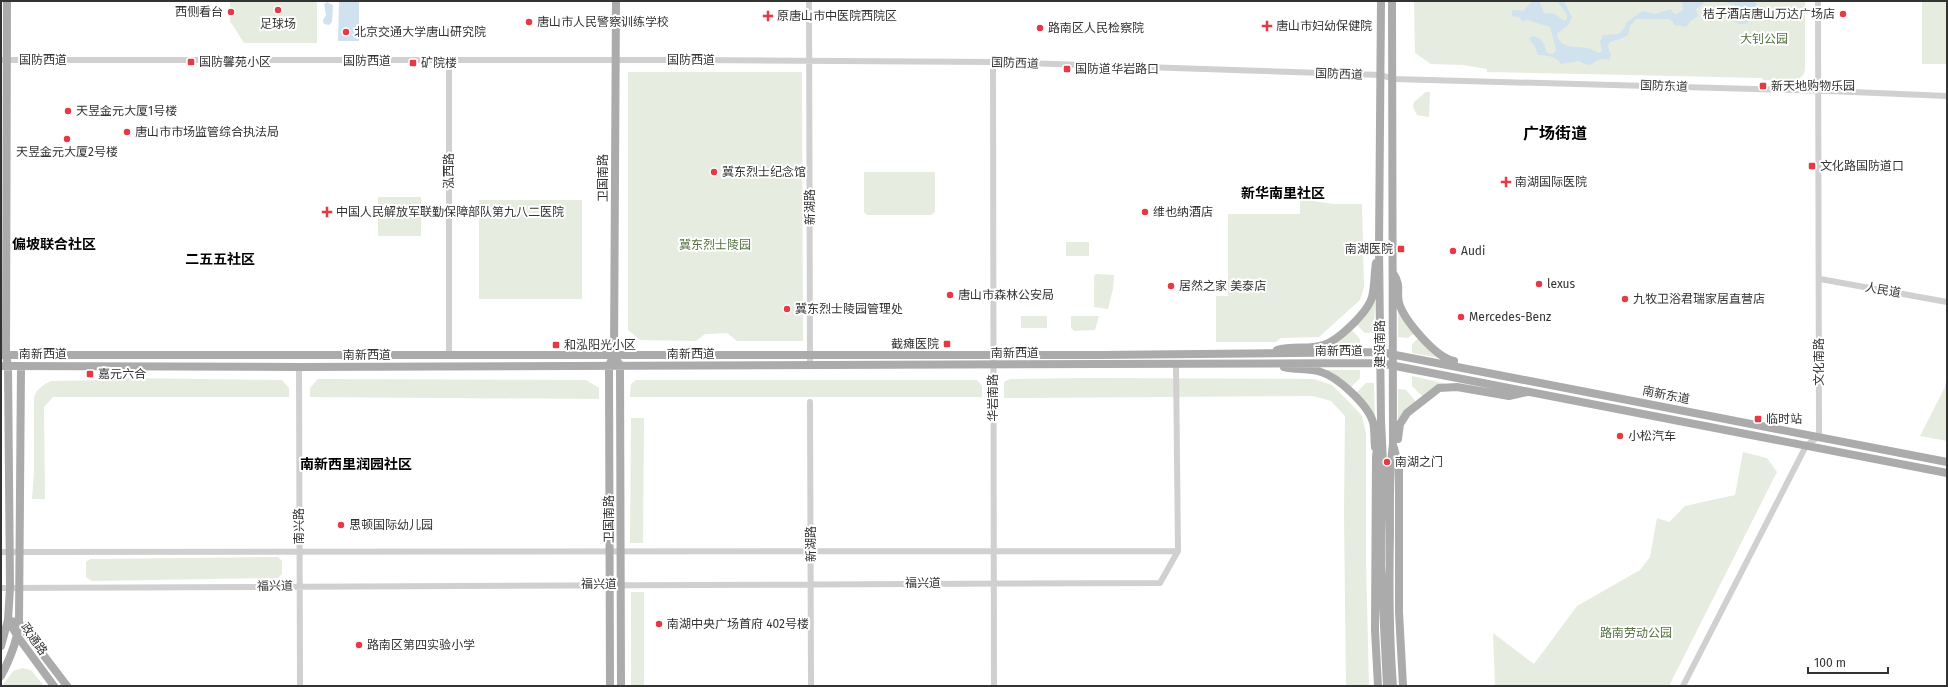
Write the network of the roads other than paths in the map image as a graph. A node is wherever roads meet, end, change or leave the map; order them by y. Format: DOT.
graph roads {
  1 [pos="7,1"];
  2 [pos="616,1"];
  3 [pos="809,1"];
  4 [pos="1381,1"];
  5 [pos="1392,1"];
  6 [pos="1818,1"];
  7 [pos="4,60"];
  8 [pos="615,60"];
  9 [pos="449,61"];
  10 [pos="809,61"];
  11 [pos="993,62"];
  12 [pos="1381,75"];
  13 [pos="1393,79"];
  14 [pos="1820,91"];
  15 [pos="1947,96"];
  16 [pos="1379,247"];
  17 [pos="1393,273"];
  18 [pos="1820,279"];
  19 [pos="1947,302"];
  20 [pos="1380,352"];
  21 [pos="1266,353"];
  22 [pos="449,354"];
  23 [pos="614,354"];
  24 [pos="811,354"];
  25 [pos="993,354"];
  26 [pos="1392,354"];
  27 [pos="4,355"];
  28 [pos="1380,363"];
  29 [pos="1176,364"];
  30 [pos="1270,364"];
  31 [pos="810,365"];
  32 [pos="993,365"];
  33 [pos="1392,365"];
  34 [pos="5,366"];
  35 [pos="21,366"];
  36 [pos="609,366"];
  37 [pos="620,366"];
  38 [pos="299,367"];
  39 [pos="1493,372"];
  40 [pos="1530,391"];
  41 [pos="810,402"];
  42 [pos="1381,421"];
  43 [pos="1819,436"];
  44 [pos="1393,444"];
  45 [pos="1806,446"];
  46 [pos="1376,457"];
  47 [pos="1947,462"];
  48 [pos="1399,468"];
  49 [pos="1947,473"];
  50 [pos="811,550"];
  51 [pos="993,550"];
  52 [pos="1178,551"];
  53 [pos="1,552"];
  54 [pos="10,552"];
  55 [pos="20,552"];
  56 [pos="300,552"];
  57 [pos="610,552"];
  58 [pos="621,552"];
  59 [pos="994,583"];
  60 [pos="610,584"];
  61 [pos="621,584"];
  62 [pos="811,584"];
  63 [pos="300,586"];
  64 [pos="5,588"];
  65 [pos="20,588"];
  66 [pos="8,620"];
  67 [pos="20,623"];
  68 [pos="18,637"];
  69 [pos="1,646"];
  70 [pos="1,676"];
  71 [pos="54,686"];
  72 [pos="67,686"];
  73 [pos="300,686"];
  74 [pos="610,686"];
  75 [pos="622,686"];
  76 [pos="811,686"];
  77 [pos="994,686"];
  78 [pos="1378,686"];
  79 [pos="1387,686"];
  80 [pos="1393,686"];
  81 [pos="1403,686"];
  82 [pos="1683,686"];
  1 -- 7 [label="main road"];
  2 -- 8 [label="main road, 卫国南路"];
  3 -- 10 [label="street, 新湖路"];
  4 -- 12 [label="main road, 建设南路"];
  5 -- 13 [label="main road, 建设南路"];
  6 -- 14 [label="street, 文化南路"];
  7 -- 9 [label="street, 国防西道"];
  7 -- 27 [label="main road"];
  8 -- 9 [label="street, 国防西道"];
  8 -- 10 [label="street, 国防西道"];
  8 -- 23 [label="main road, 卫国南路"];
  9 -- 22 [label="street, 泓西路"];
  10 -- 11 [label="street, 国防西道"];
  10 -- 24 [label="street, 新湖路"];
  11 -- 12 [label="street, 国防西道"];
  11 -- 25 [label="street, 华岩南路"];
  12 -- 13 [label="street, 国防东道"];
  12 -- 16 [label="main road, 建设南路"];
  13 -- 14 [label="street, 国防东道"];
  13 -- 17 [label="main road, 建设南路"];
  14 -- 15 [label="street, 国防东道"];
  14 -- 18 [label="street, 文化南路"];
  16 -- 20 [label="main road, 建设南路"];
  16 -- 21 [label="main road"];
  17 -- 26 [label="main road, 建设南路"];
  17 -- 39 [label="main road"];
  18 -- 19 [label="street, 人民道"];
  18 -- 43 [label="street, 文化南路"];
  20 -- 21 [label="main road, 南新西道"];
  20 -- 26 [label="main road, 南新东道"];
  20 -- 28 [label="main road, 建设南路"];
  21 -- 25 [label="main road, 南新西道"];
  22 -- 23 [label="main road, 南新西道"];
  22 -- 27 [label="main road, 南新西道"];
  23 -- 24 [label="main road, 南新西道"];
  23 -- 36 [label="main road, 卫国南路"];
  23 -- 37 [label="main road, 卫国南路"];
  24 -- 25 [label="main road, 南新西道"];
  24 -- 31 [label="street, 新湖路"];
  25 -- 32 [label="street, 华岩南路"];
  26 -- 33 [label="main road, 建设南路"];
  26 -- 39 [label="main road, 南新东道"];
  27 -- 34 [label="main road"];
  27 -- 35 [label="main road"];
  28 -- 30 [label="main road, 南新西道"];
  28 -- 33 [label="main road, 南新东道"];
  28 -- 42 [label="main road, 建设南路"];
  29 -- 30 [label="main road, 南新西道"];
  29 -- 32 [label="main road, 南新西道"];
  29 -- 52 [label="street, 福兴道"];
  30 -- 46 [label="main road"];
  31 -- 32 [label="main road, 南新西道"];
  31 -- 37 [label="main road, 南新西道"];
  32 -- 51 [label="street, 华岩南路"];
  33 -- 40 [label="main road, 南新东道"];
  33 -- 44 [label="main road, 建设南路"];
  34 -- 35 [label="main road, 南新西道"];
  34 -- 54 [label="main road"];
  35 -- 38 [label="main road, 南新西道"];
  35 -- 55 [label="main road"];
  36 -- 37 [label="main road, 南新西道"];
  36 -- 38 [label="main road, 南新西道"];
  36 -- 57 [label="main road, 卫国南路"];
  37 -- 58 [label="main road, 卫国南路"];
  38 -- 56 [label="street, 南兴路"];
  39 -- 43 [label="main road, 南新东道"];
  40 -- 45 [label="main road, 南新东道"];
  40 -- 48 [label="main road"];
  41 -- 50 [label="street, 新湖路"];
  42 -- 46 [label="main road"];
  42 -- 79 [label="main road, 建设南路"];
  43 -- 45 [label="street"];
  43 -- 47 [label="main road, 南新东道"];
  44 -- 48 [label="main road"];
  44 -- 80 [label="main road, 建设南路"];
  45 -- 49 [label="main road, 南新东道"];
  45 -- 82 [label="street"];
  46 -- 78 [label="main road"];
  48 -- 81 [label="main road"];
  50 -- 51 [label="street"];
  50 -- 58 [label="street"];
  50 -- 62 [label="street, 新湖路"];
  51 -- 52 [label="street"];
  51 -- 59 [label="street, 华岩南路"];
  52 -- 59 [label="street, 福兴道"];
  53 -- 54 [label="street"];
  54 -- 55 [label="street"];
  54 -- 64 [label="main road"];
  55 -- 56 [label="street"];
  55 -- 65 [label="main road"];
  56 -- 57 [label="street"];
  56 -- 63 [label="street, 南兴路"];
  57 -- 58 [label="street"];
  57 -- 60 [label="main road, 卫国南路"];
  58 -- 61 [label="main road, 卫国南路"];
  59 -- 62 [label="street, 福兴道"];
  59 -- 77 [label="street, 华岩南路"];
  60 -- 61 [label="street, 福兴道"];
  60 -- 63 [label="street, 福兴道"];
  60 -- 74 [label="main road, 卫国南路"];
  61 -- 62 [label="street, 福兴道"];
  61 -- 75 [label="main road, 卫国南路"];
  62 -- 76 [label="street, 新湖路"];
  63 -- 65 [label="street, 福兴道"];
  63 -- 73 [label="street, 南兴路"];
  64 -- 65 [label="street, 福兴道"];
  64 -- 66 [label="main road"];
  65 -- 67 [label="main road"];
  66 -- 67 [label="main road, 政通路"];
  66 -- 68 [label="main road, 政通路"];
  66 -- 69 [label="main road"];
  67 -- 68 [label="main road"];
  67 -- 72 [label="main road, 政通路"];
  68 -- 70 [label="main road"];
  68 -- 71 [label="main road, 政通路"];
}
